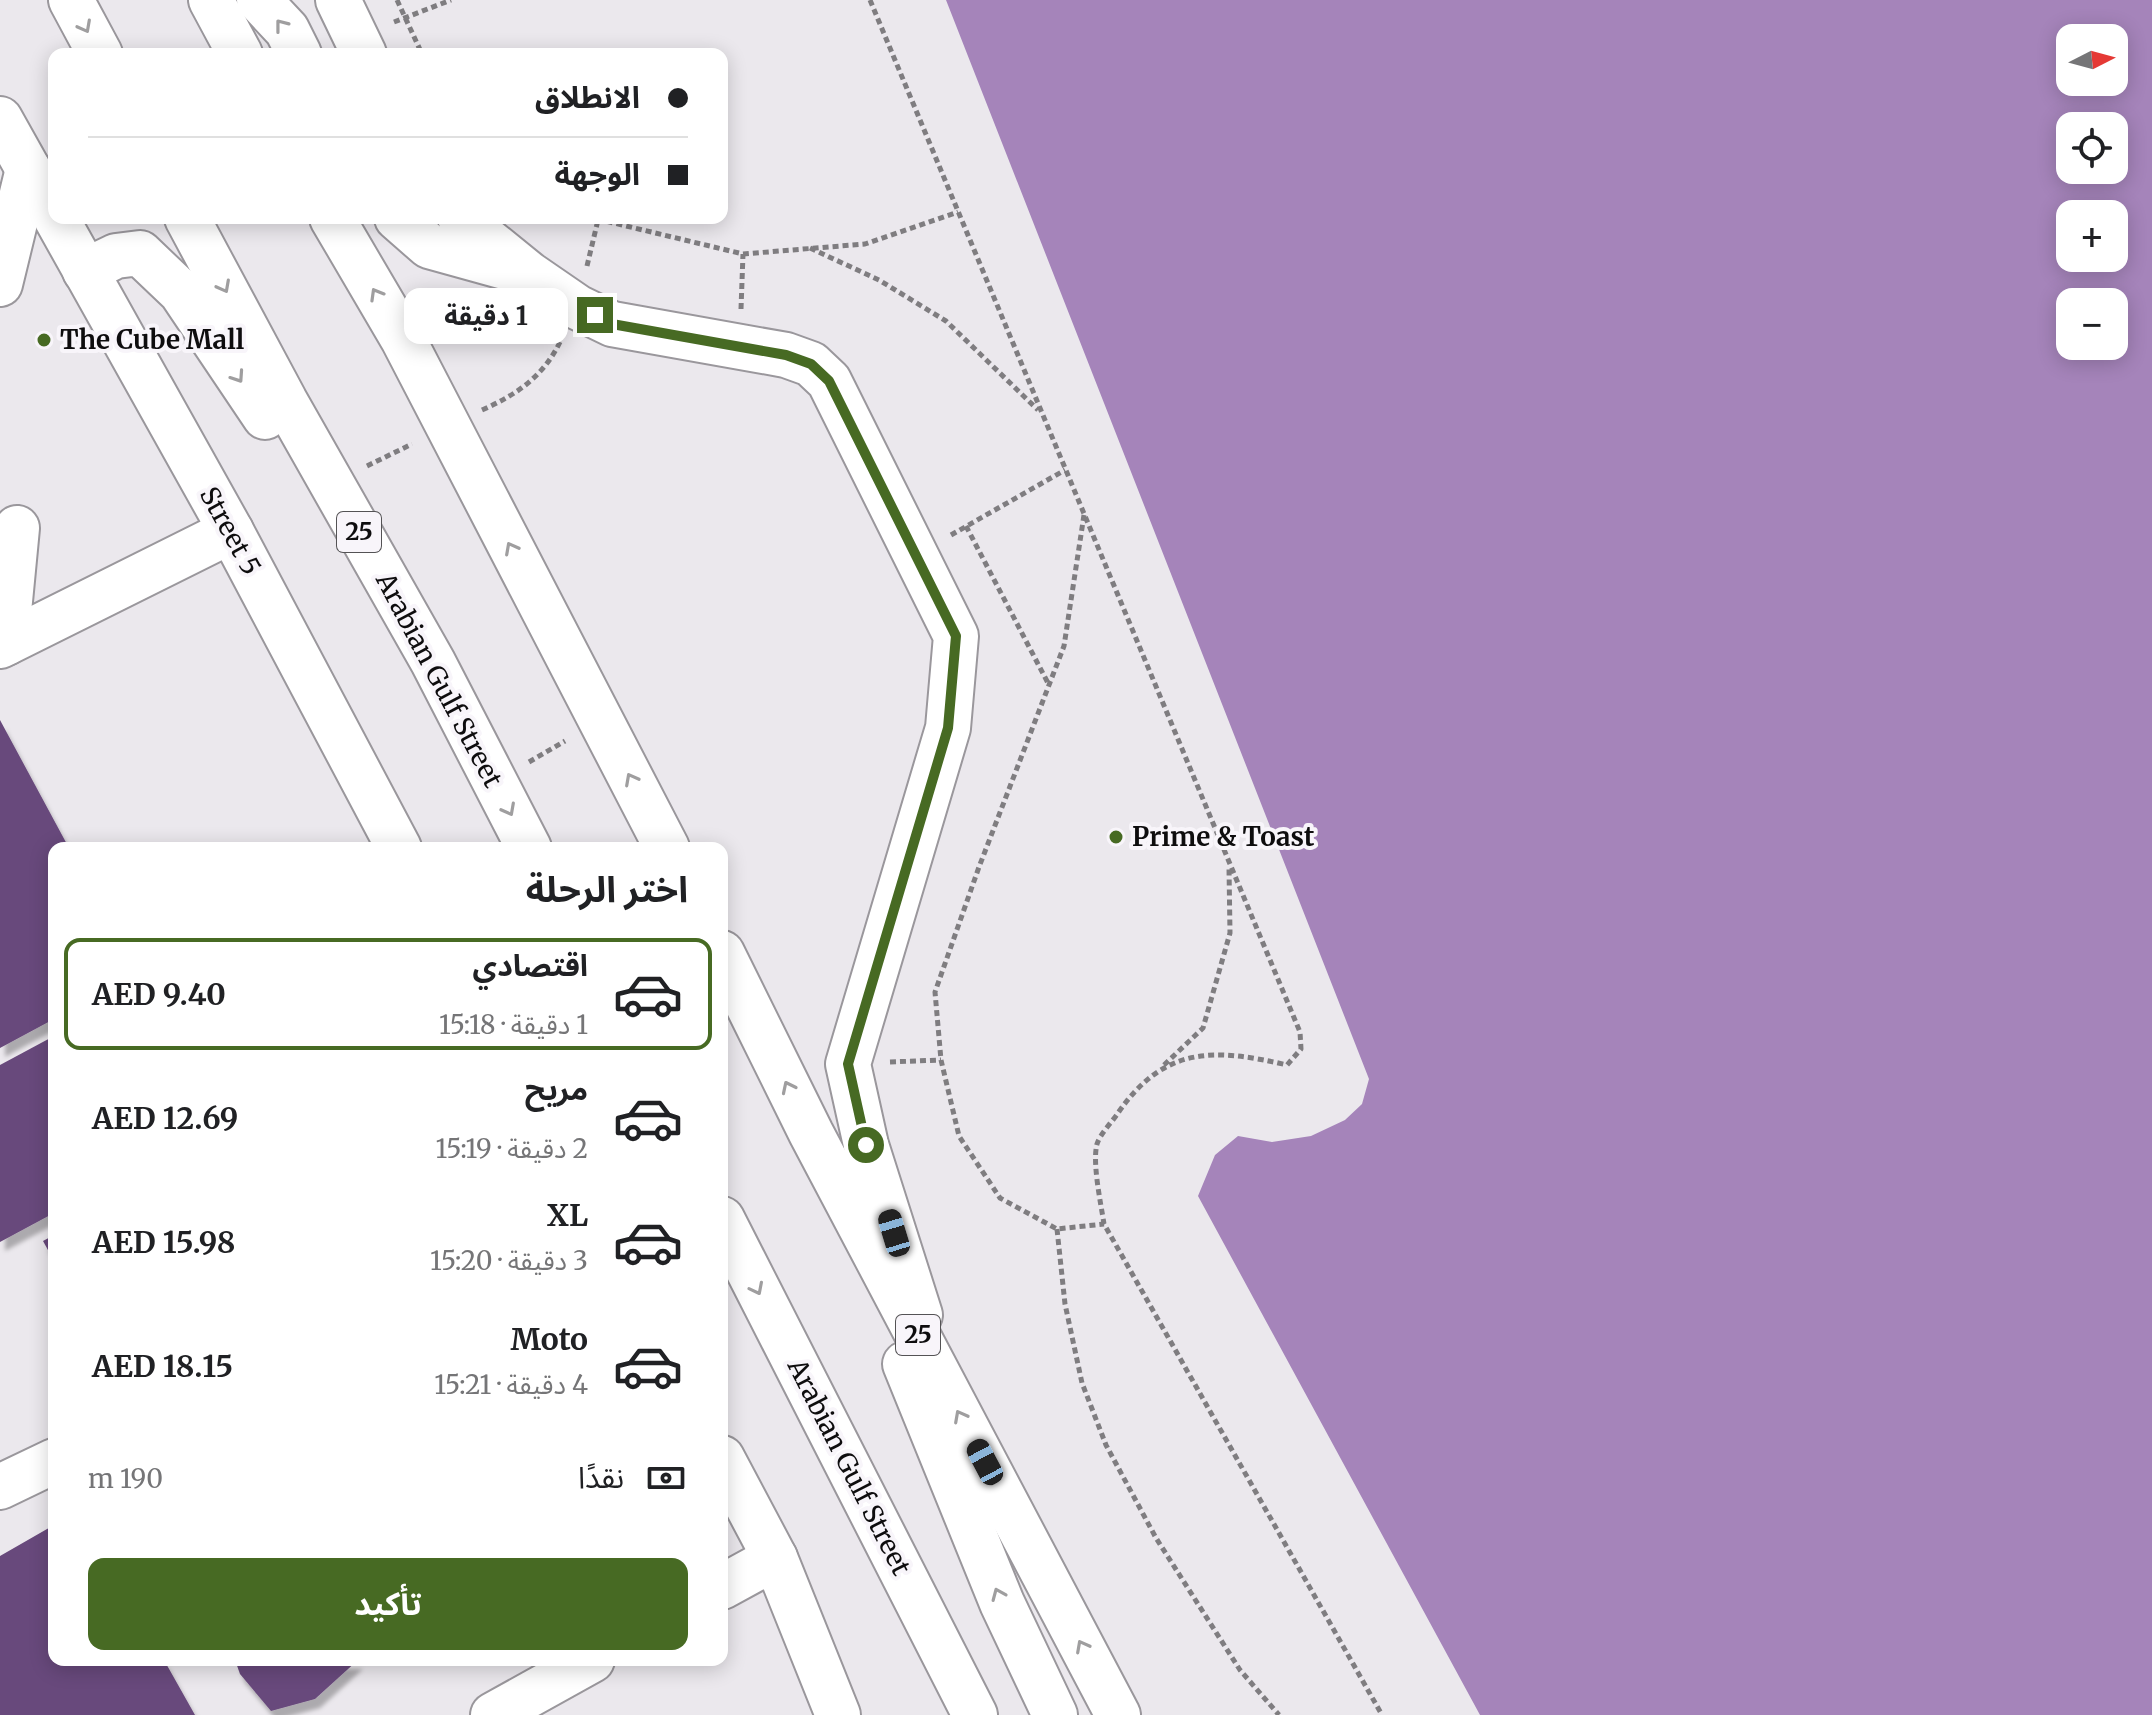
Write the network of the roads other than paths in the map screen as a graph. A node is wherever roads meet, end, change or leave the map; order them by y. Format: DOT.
graph roads {
  1 [pos="71,0"];
  2 [pos="211,0"];
  3 [pos="259,0"];
  4 [pos="97,48"];
  5 [pos="237,48"];
  6 [pos="296,48"];
  7 [pos="0,119"];
  8 [pos="28,169"];
  9 [pos="48,205"];
  10 [pos="59,224"];
  11 [pos="190,224"];
  12 [pos="336,224"];
  13 [pos="404,224"];
  14 [pos="467,224"];
  15 [pos="85,271"];
  16 [pos="529,274"];
  17 [pos="0,284"];
  18 [pos="340,499"];
  19 [pos="17,528"];
  20 [pos="231,531"];
  21 [pos="3,645"];
  22 [pos="396,842"];
  23 [pos="526,842"];
  24 [pos="664,842"];
  25 [pos="728,965"];
  26 [pos="811,1133"];
  27 [pos="728,1231"];
  28 [pos="940,1378"];
  29 [pos="48,1464"];
  30 [pos="728,1469"];
  31 [pos="0,1487"];
  32 [pos="775,1558"];
  33 [pos="728,1584"];
  34 [pos="581,1666"];
  35 [pos="493,1715"];
  36 [pos="838,1715"];
  37 [pos="975,1715"];
  38 [pos="1055,1715"];
  39 [pos="1118,1715"];
  1 -- 4 [label="main road, one-way"];
  2 -- 5 [label="main road"];
  6 -- 3 [label="main road, one-way"];
  7 -- 8 [label="main road, Street 5"];
  8 -- 9 [label="main road, Street 5"];
  8 -- 17 [label="main road"];
  10 -- 15 [label="main road, Street 5"];
  11 -- 18 [label="main road, Arabian Gulf Street / 25, one-way"];
  24 -- 12 [label="main road, one-way"];
  13 -- 16 [label="main road"];
  14 -- 16 [label="main road"];
  15 -- 18 [label="main road, one-way"];
  15 -- 20 [label="main road, Street 5"];
  16 -- 28 [label="main road"];
  18 -- 23 [label="main road, Arabian Gulf Street / 25, one-way"];
  19 -- 21 [label="main road"];
  20 -- 21 [label="main road"];
  20 -- 22 [label="main road, Street 5"];
  26 -- 25 [label="main road, 25, one-way"];
  26 -- 28 [label="main road, 25"];
  38 -- 26 [label="main road, one-way"];
  27 -- 37 [label="main road, Arabian Gulf Street, one-way"];
  39 -- 28 [label="main road, 25, one-way"];
  29 -- 31 [label="main road"];
  30 -- 32 [label="main road"];
  32 -- 33 [label="main road"];
  32 -- 36 [label="main road"];
  34 -- 35 [label="main road"];
}
